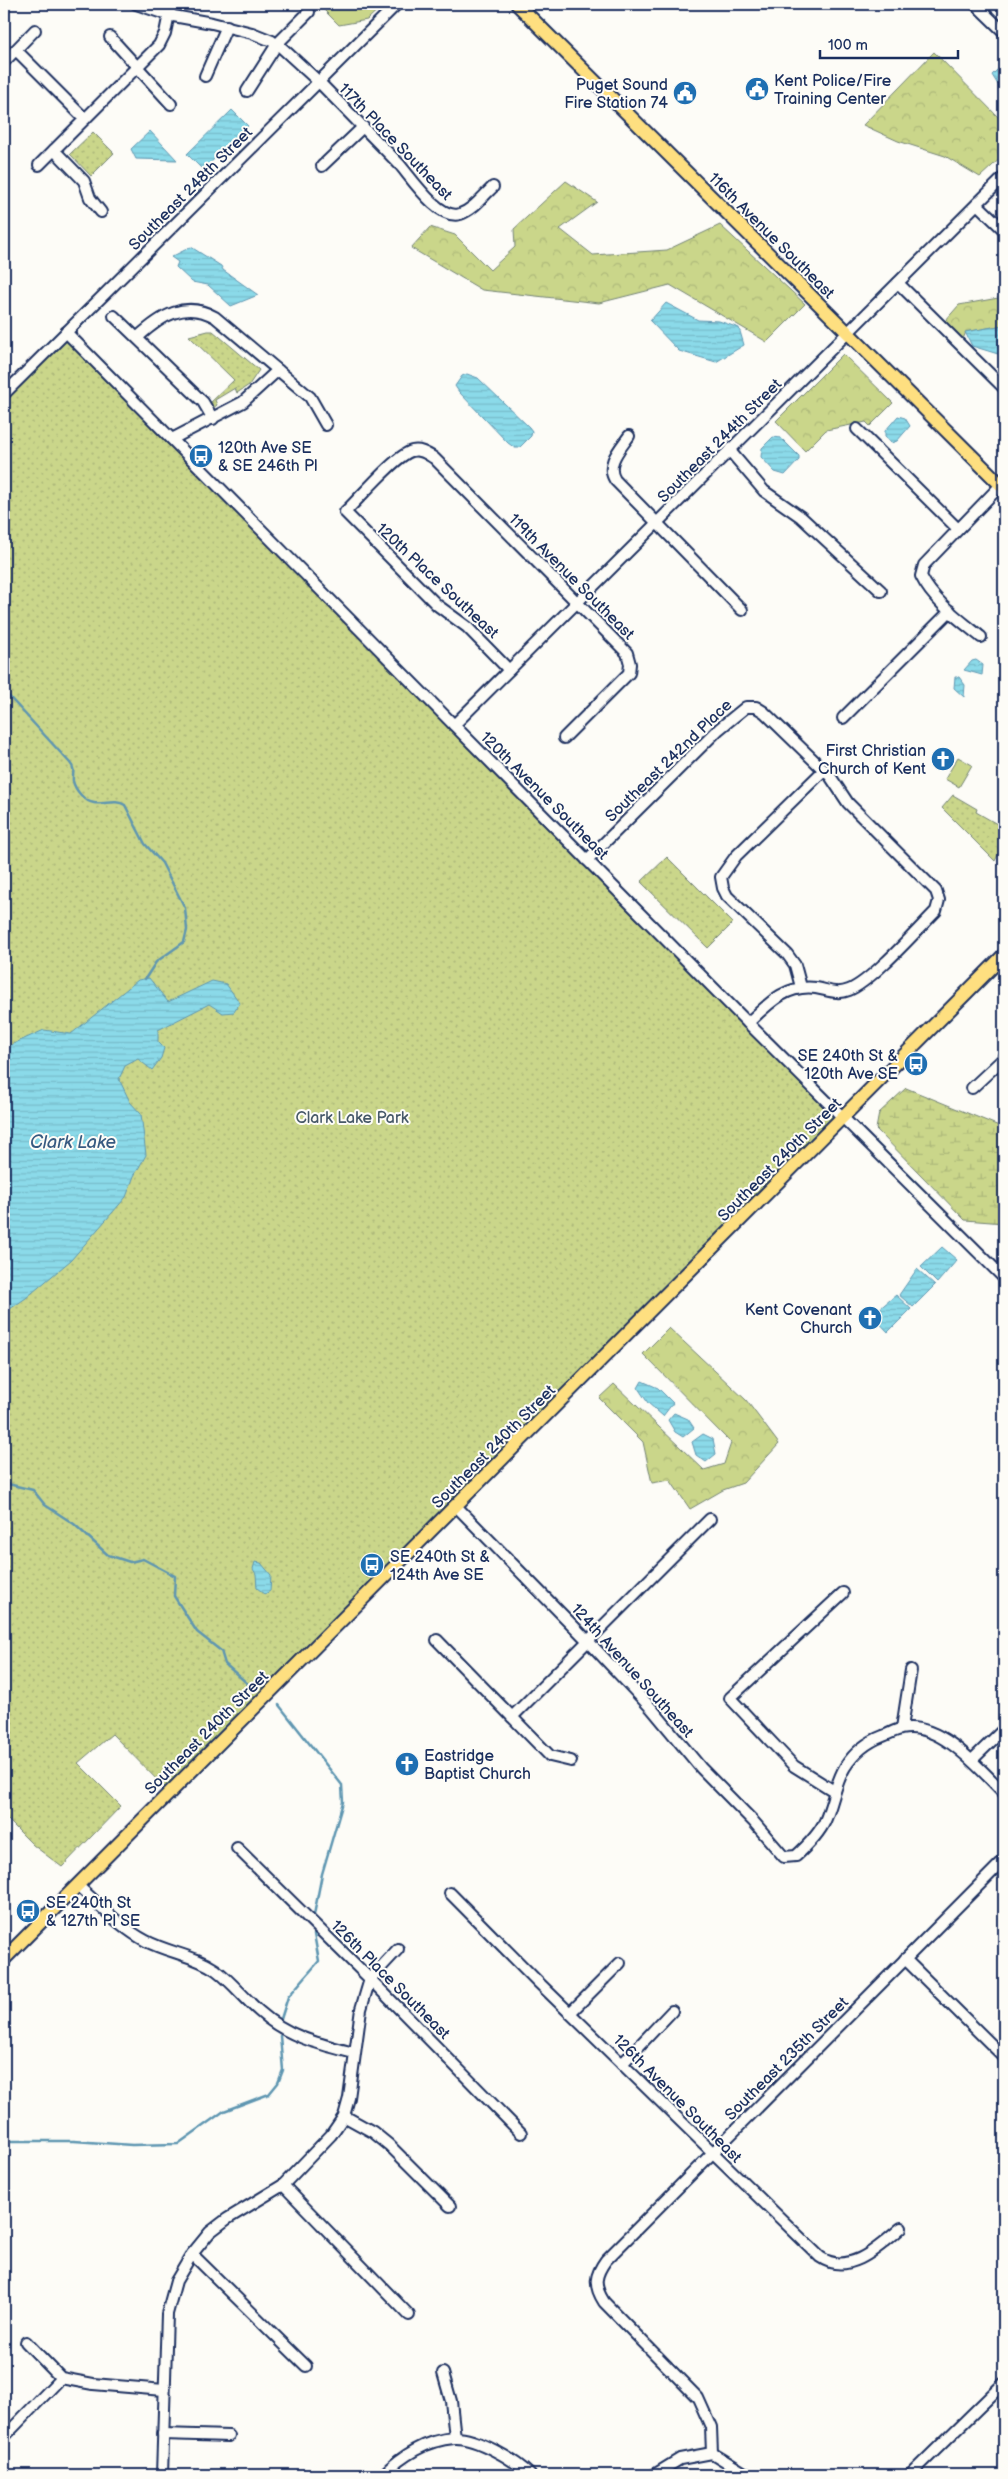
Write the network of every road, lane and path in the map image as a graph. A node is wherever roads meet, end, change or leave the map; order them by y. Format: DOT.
graph roads {
  1 [pos="136,4"];
  2 [pos="171,4"];
  3 [pos="397,4"];
  4 [pos="517,4"];
  5 [pos="975,4"];
  6 [pos="309,12"];
  7 [pos="168,16"];
  8 [pos="227,26"];
  9 [pos="36,30"];
  10 [pos="1004,32"];
  11 [pos="110,37"];
  12 [pos="277,44"];
  13 [pos="16,50"];
  14 [pos="4,62"];
  15 [pos="137,68"];
  16 [pos="205,76"];
  17 [pos="319,82"];
  18 [pos="247,91"];
  19 [pos="171,104"];
  20 [pos="85,119"];
  21 [pos="363,127"];
  22 [pos="54,150"];
  23 [pos="39,165"];
  24 [pos="322,166"];
  25 [pos="1004,177"];
  26 [pos="493,187"];
  27 [pos="977,204"];
  28 [pos="100,212"];
  29 [pos="1004,230"];
  30 [pos="898,283"];
  31 [pos="114,316"];
  32 [pos="66,332"];
  33 [pos="848,333"];
  34 [pos="138,337"];
  35 [pos="278,370"];
  36 [pos="1004,388"];
  37 [pos="4,394"];
  38 [pos="212,419"];
  39 [pos="326,425"];
  40 [pos="857,429"];
  41 [pos="628,436"];
  42 [pos="172,439"];
  43 [pos="730,450"];
  44 [pos="1003,487"];
  45 [pos="346,512"];
  46 [pos="656,523"];
  47 [pos="958,529"];
  48 [pos="880,591"];
  49 [pos="578,602"];
  50 [pos="742,610"];
  51 [pos="950,611"];
  52 [pos="981,638"];
  53 [pos="509,670"];
  54 [pos="843,718"];
  55 [pos="454,725"];
  56 [pos="564,738"];
  57 [pos="824,770"];
  58 [pos="587,860"];
  59 [pos="1004,955"];
  60 [pos="801,987"];
  61 [pos="748,1022"];
  62 [pos="1004,1058"];
  63 [pos="972,1088"];
  64 [pos="843,1117"];
  65 [pos="1004,1278"];
  66 [pos="456,1506"];
  67 [pos="710,1519"];
  68 [pos="843,1594"];
  69 [pos="437,1640"];
  70 [pos="588,1641"];
  71 [pos="911,1670"];
  72 [pos="512,1717"];
  73 [pos="902,1728"];
  74 [pos="1004,1729"];
  75 [pos="972,1760"];
  76 [pos="571,1762"];
  77 [pos="834,1790"];
  78 [pos="1004,1793"];
  79 [pos="237,1848"];
  80 [pos="1004,1860"];
  81 [pos="78,1886"];
  82 [pos="450,1893"];
  83 [pos="398,1949"];
  84 [pos="4,1959"];
  85 [pos="905,1959"];
  86 [pos="620,1964"];
  87 [pos="370,1979"];
  88 [pos="672,2011"];
  89 [pos="570,2013"];
  90 [pos="354,2053"];
  91 [pos="1004,2057"];
  92 [pos="622,2064"];
  93 [pos="344,2116"];
  94 [pos="522,2133"];
  95 [pos="713,2154"];
  96 [pos="283,2185"];
  97 [pos="450,2206"];
  98 [pos="901,2228"];
  99 [pos="192,2254"];
  100 [pos="409,2315"];
  101 [pos="26,2342"];
  102 [pos="306,2366"];
  103 [pos="443,2374"];
  104 [pos="61,2378"];
  105 [pos="1004,2383"];
  106 [pos="164,2390"];
  107 [pos="163,2434"];
  108 [pos="229,2436"];
  109 [pos="4,2437"];
  110 [pos="455,2438"];
  111 [pos="712,2453"];
  112 [pos="162,2475"];
  113 [pos="383,2475"];
  114 [pos="530,2475"];
  115 [pos="654,2475"];
  116 [pos="748,2475"];
  117 [pos="910,2475"];
  1 -- 7 [label="street, 117th Place Southeast"];
  2 -- 7 [label="street"];
  3 -- 17 [label="street, Southeast 248th Street"];
  4 -- 33 [label="main road, 116th Avenue Southeast"];
  5 -- 10 [label="street"];
  6 -- 12 [label="street"];
  7 -- 8 [label="street, 117th Place Southeast"];
  7 -- 15 [label="street"];
  8 -- 12 [label="street, 117th Place Southeast"];
  8 -- 16 [label="street"];
  9 -- 13 [label="street"];
  11 -- 15 [label="street"];
  12 -- 17 [label="street, 117th Place Southeast"];
  12 -- 18 [label="street"];
  13 -- 14 [label="street"];
  13 -- 20 [label="street"];
  15 -- 19 [label="street"];
  15 -- 20 [label="street"];
  17 -- 21 [label="street, 117th Place Southeast"];
  17 -- 32 [label="street, Southeast 248th Street"];
  20 -- 22 [label="street"];
  21 -- 24 [label="street"];
  21 -- 26 [label="street, 117th Place Southeast"];
  22 -- 23 [label="street"];
  22 -- 28 [label="street"];
  25 -- 27 [label="street, Southeast 244th Street"];
  27 -- 29 [label="street"];
  27 -- 30 [label="street, Southeast 244th Street"];
  30 -- 33 [label="street, Southeast 244th Street"];
  30 -- 36 [label="street"];
  31 -- 34 [label="street"];
  32 -- 37 [label="street, Southeast 248th Street"];
  32 -- 42 [label="street, 120th Avenue Southeast"];
  33 -- 43 [label="street, Southeast 244th Street"];
  33 -- 44 [label="main road, 116th Avenue Southeast"];
  34 -- 35 [label="street"];
  34 -- 38 [label="street"];
  35 -- 38 [label="street"];
  35 -- 39 [label="street"];
  38 -- 42 [label="street"];
  40 -- 47 [label="street"];
  41 -- 46 [label="street"];
  42 -- 55 [label="street, 120th Avenue Southeast"];
  43 -- 46 [label="street, Southeast 244th Street"];
  43 -- 48 [label="street"];
  44 -- 47 [label="street"];
  45 -- 49 [label="street, 119th Avenue Southeast"];
  45 -- 53 [label="street, 120th Place Southeast"];
  46 -- 49 [label="street, Southeast 244th Street"];
  46 -- 50 [label="street"];
  47 -- 51 [label="street"];
  49 -- 53 [label="street, Southeast 244th Street"];
  49 -- 56 [label="street, 119th Avenue Southeast"];
  51 -- 52 [label="street"];
  51 -- 54 [label="street"];
  53 -- 55 [label="street, Southeast 244th Street"];
  55 -- 58 [label="street, 120th Avenue Southeast"];
  57 -- 58 [label="street, Southeast 242nd Place"];
  57 -- 60 [label="street"];
  57 -- 60 [label="street"];
  58 -- 61 [label="street, 120th Avenue Southeast"];
  59 -- 64 [label="main road, Southeast 240th Street"];
  60 -- 61 [label="street"];
  61 -- 64 [label="street, 120th Avenue Southeast"];
  62 -- 63 [label="street"];
  64 -- 65 [label="street, 120th Avenue Southeast"];
  64 -- 66 [label="main road, Southeast 240th Street"];
  66 -- 70 [label="street, 124th Avenue Southeast"];
  66 -- 81 [label="main road, Southeast 240th Street"];
  67 -- 70 [label="street"];
  68 -- 77 [label="street"];
  69 -- 72 [label="street"];
  70 -- 72 [label="street"];
  70 -- 77 [label="street, 124th Avenue Southeast"];
  71 -- 73 [label="street"];
  72 -- 76 [label="street"];
  73 -- 75 [label="street"];
  73 -- 77 [label="street"];
  74 -- 75 [label="street"];
  75 -- 78 [label="street"];
  79 -- 87 [label="street, 126th Place Southeast"];
  80 -- 85 [label="street, Southeast 235th Street"];
  81 -- 84 [label="main road, Southeast 240th Street"];
  81 -- 90 [label="street"];
  82 -- 89 [label="street, 126th Avenue Southeast"];
  83 -- 87 [label="street"];
  85 -- 91 [label="street"];
  85 -- 95 [label="street, Southeast 235th Street"];
  86 -- 89 [label="street"];
  87 -- 90 [label="street"];
  87 -- 94 [label="street, 126th Place Southeast"];
  88 -- 92 [label="street"];
  89 -- 92 [label="street, 126th Avenue Southeast"];
  90 -- 93 [label="street"];
  92 -- 95 [label="street, 126th Avenue Southeast"];
  93 -- 96 [label="street"];
  93 -- 97 [label="street"];
  95 -- 98 [label="street, 126th Avenue Southeast"];
  95 -- 111 [label="street, Southeast 235th Street"];
  96 -- 99 [label="street"];
  96 -- 100 [label="street"];
  99 -- 102 [label="street"];
  99 -- 106 [label="street"];
  101 -- 104 [label="street"];
  103 -- 110 [label="street"];
  104 -- 106 [label="street"];
  104 -- 109 [label="street"];
  105 -- 117 [label="street"];
  106 -- 107 [label="street"];
  107 -- 108 [label="street"];
  107 -- 112 [label="street"];
  110 -- 113 [label="street"];
  110 -- 114 [label="street"];
  111 -- 115 [label="street"];
  111 -- 116 [label="street"];
}
